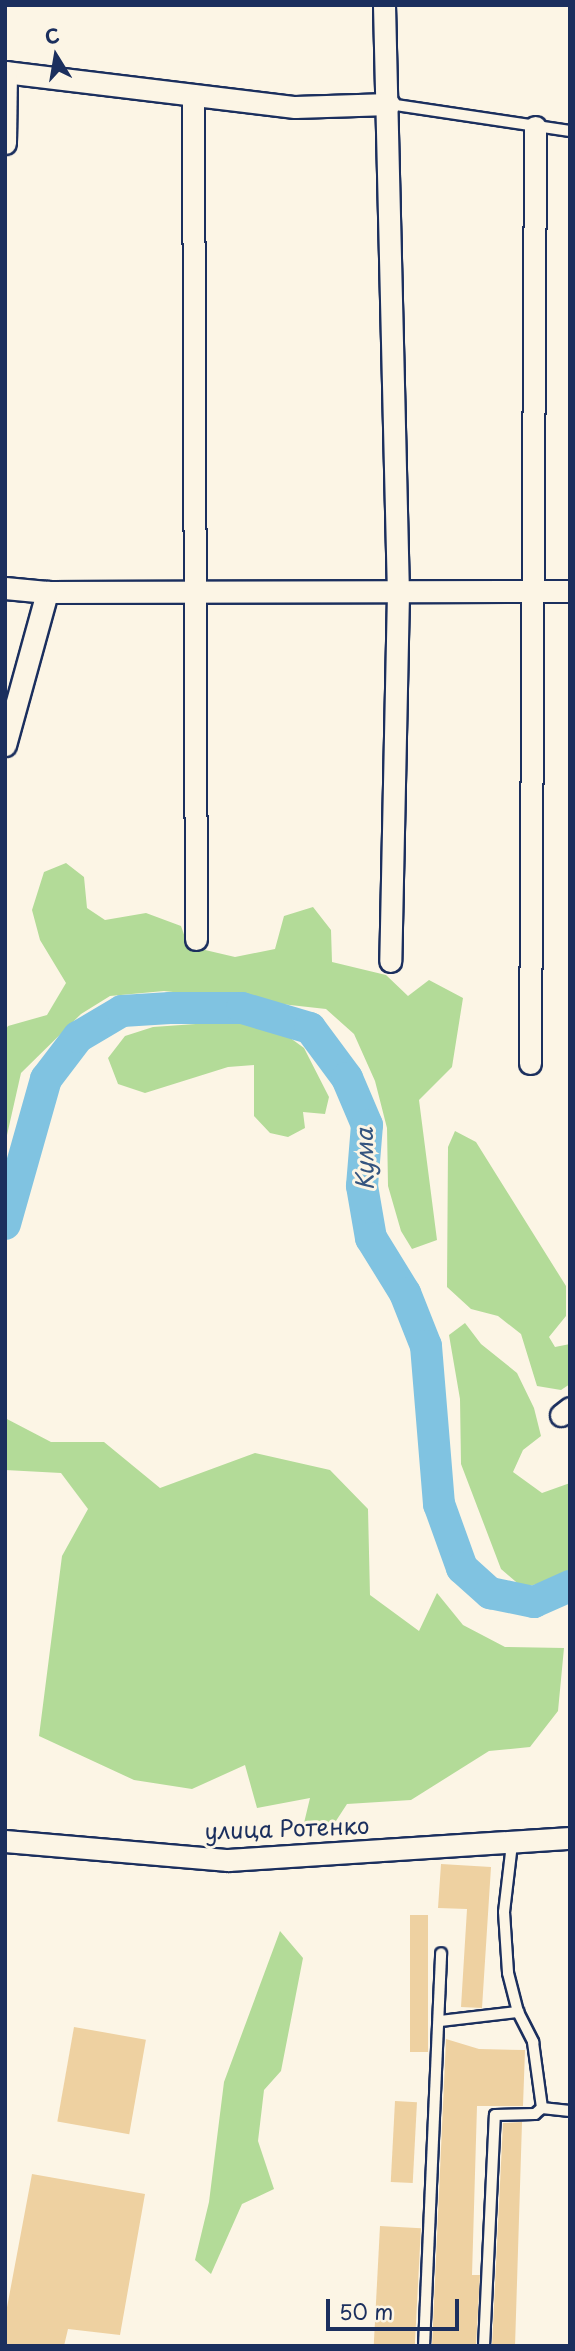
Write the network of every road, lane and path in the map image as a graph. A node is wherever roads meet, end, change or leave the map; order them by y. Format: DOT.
graph roads {
  1 [pos="384,5"];
  2 [pos="6,72"];
  3 [pos="193,95"];
  4 [pos="389,104"];
  5 [pos="535,127"];
  6 [pos="570,131"];
  7 [pos="5,143"];
  8 [pos="5,588"];
  9 [pos="570,591"];
  10 [pos="47,592"];
  11 [pos="198,592"];
  12 [pos="532,592"];
  13 [pos="398,593"];
  14 [pos="5,745"];
  15 [pos="196,939"];
  16 [pos="390,961"];
  17 [pos="530,1063"];
  18 [pos="570,1838"];
  19 [pos="5,1841"];
  20 [pos="512,1844"];
  21 [pos="441,1953"];
  22 [pos="518,2012"];
  23 [pos="441,2021"];
  24 [pos="542,2108"];
  25 [pos="570,2111"];
  26 [pos="424,2346"];
  27 [pos="484,2346"];
  1 -- 4 [label="street"];
  2 -- 3 [label="street"];
  2 -- 7 [label="street"];
  3 -- 4 [label="street"];
  3 -- 11 [label="street"];
  4 -- 5 [label="lane"];
  4 -- 13 [label="street"];
  5 -- 6 [label="lane"];
  5 -- 12 [label="street"];
  8 -- 10 [label="street"];
  9 -- 12 [label="street"];
  10 -- 11 [label="street"];
  10 -- 14 [label="street"];
  11 -- 13 [label="street"];
  11 -- 15 [label="street"];
  12 -- 13 [label="street"];
  12 -- 17 [label="street"];
  13 -- 16 [label="street"];
  18 -- 20 [label="street, улица Ротенко"];
  19 -- 20 [label="street, улица Ротенко"];
  20 -- 22 [label="lane"];
  21 -- 23 [label="lane"];
  22 -- 23 [label="lane"];
  22 -- 24 [label="lane"];
  23 -- 26 [label="lane"];
  24 -- 25 [label="lane"];
  24 -- 27 [label="lane"];
}
